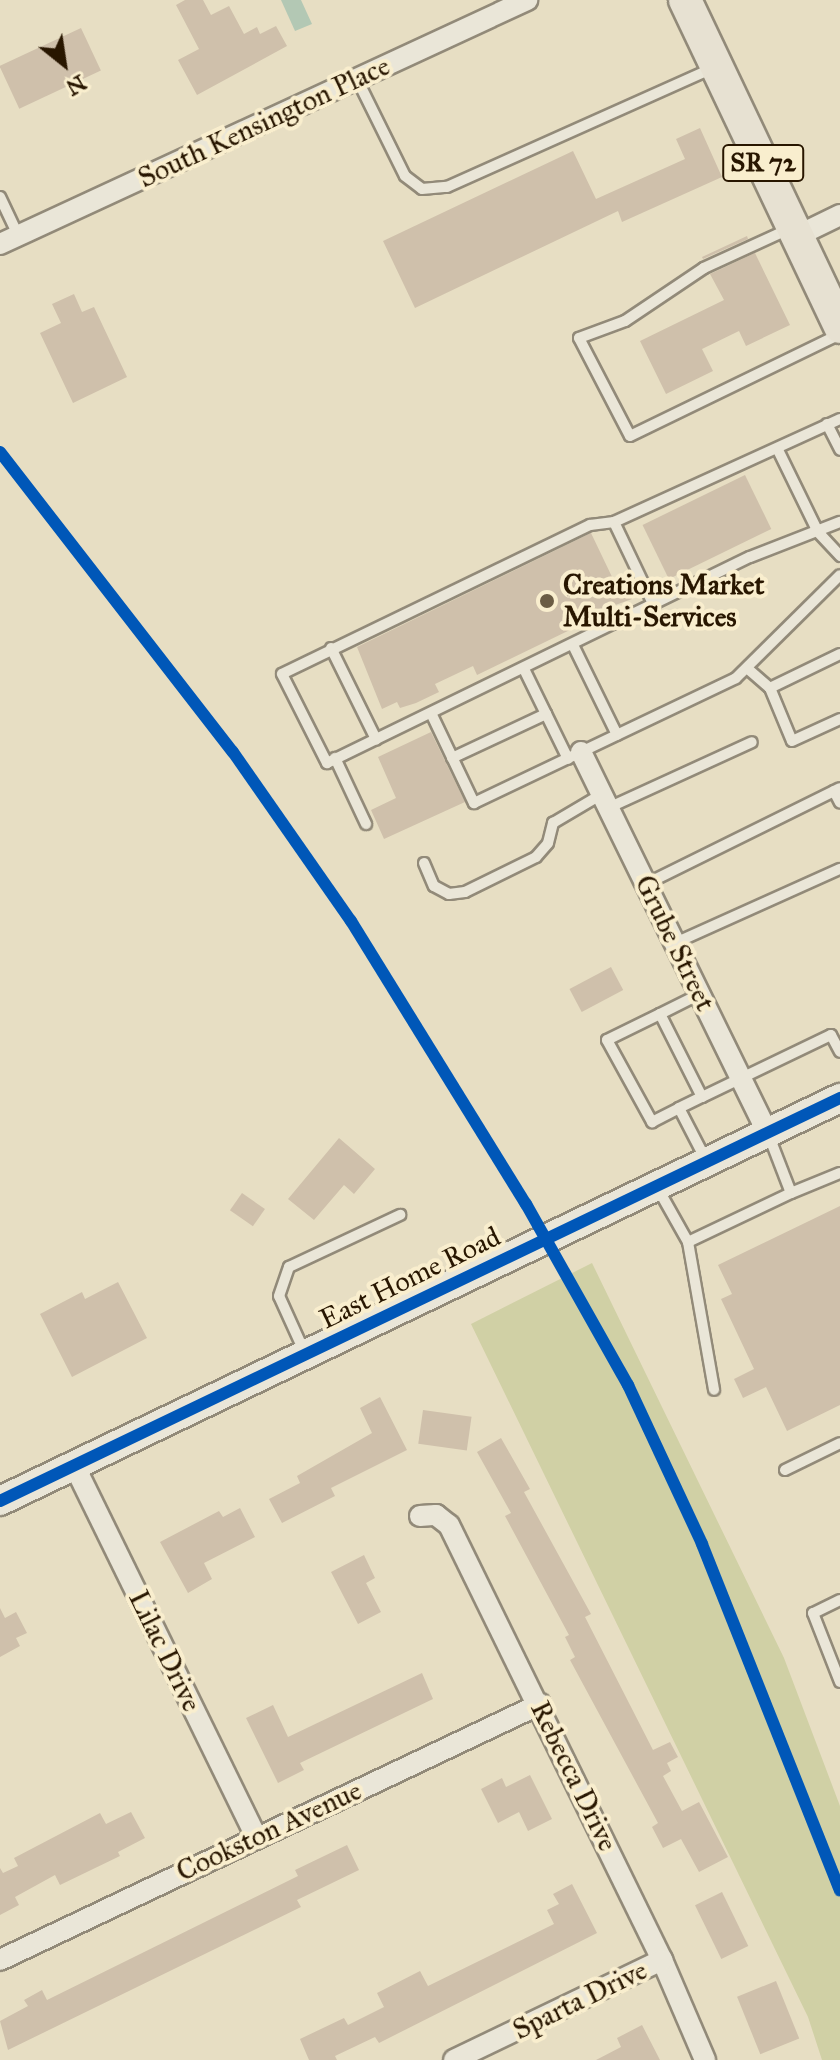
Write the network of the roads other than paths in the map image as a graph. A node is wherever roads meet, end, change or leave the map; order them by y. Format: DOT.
graph roads {
  1 [pos="527,0"];
  2 [pos="685,0"];
  3 [pos="717,66"];
  4 [pos="357,79"];
  5 [pos="0,197"];
  6 [pos="840,215"];
  7 [pos="795,232"];
  8 [pos="9,240"];
  9 [pos="840,327"];
  10 [pos="840,334"];
  11 [pos="840,419"];
  12 [pos="827,424"];
  13 [pos="778,450"];
  14 [pos="840,450"];
  15 [pos="614,522"];
  16 [pos="840,522"];
  17 [pos="818,532"];
  18 [pos="840,556"];
  19 [pos="840,575"];
  20 [pos="654,606"];
  21 [pos="573,645"];
  22 [pos="331,648"];
  23 [pos="840,654"];
  24 [pos="524,669"];
  25 [pos="748,669"];
  26 [pos="770,688"];
  27 [pos="431,713"];
  28 [pos="546,714"];
  29 [pos="840,719"];
  30 [pos="617,735"];
  31 [pos="376,739"];
  32 [pos="752,742"];
  33 [pos="574,756"];
  34 [pos="335,758"];
  35 [pos="452,758"];
  36 [pos="837,790"];
  37 [pos="605,801"];
  38 [pos="840,803"];
  39 [pos="366,824"];
  40 [pos="424,863"];
  41 [pos="840,869"];
  42 [pos="646,884"];
  43 [pos="675,943"];
  44 [pos="700,994"];
  45 [pos="660,1014"];
  46 [pos="840,1052"];
  47 [pos="741,1077"];
  48 [pos="702,1097"];
  49 [pos="840,1098"];
  50 [pos="679,1108"];
  51 [pos="768,1133"];
  52 [pos="707,1162"];
  53 [pos="840,1173"];
  54 [pos="656,1186"];
  55 [pos="791,1193"];
  56 [pos="400,1215"];
  57 [pos="688,1242"];
  58 [pos="305,1354"];
  59 [pos="714,1390"];
  60 [pos="840,1443"];
  61 [pos="74,1465"];
  62 [pos="785,1470"];
  63 [pos="0,1501"];
  64 [pos="420,1516"];
  65 [pos="840,1600"];
  66 [pos="840,1682"];
  67 [pos="540,1704"];
  68 [pos="256,1837"];
  69 [pos="0,1960"];
  70 [pos="662,1960"];
  71 [pos="454,2060"];
  72 [pos="705,2060"];
  1 -- 4 [label="street, South Kensington Place"];
  2 -- 3 [label="main road, SR 72"];
  3 -- 4 [label="lane"];
  3 -- 7 [label="main road, SR 72"];
  4 -- 8 [label="street, South Kensington Place"];
  5 -- 8 [label="lane"];
  6 -- 7 [label="street"];
  7 -- 9 [label="main road, SR 72"];
  7 -- 10 [label="lane"];
  11 -- 12 [label="lane"];
  12 -- 13 [label="lane"];
  12 -- 14 [label="lane"];
  13 -- 15 [label="lane"];
  13 -- 17 [label="lane"];
  15 -- 20 [label="lane"];
  15 -- 22 [label="lane"];
  16 -- 17 [label="lane"];
  17 -- 18 [label="lane"];
  17 -- 20 [label="lane"];
  19 -- 25 [label="lane"];
  20 -- 21 [label="lane"];
  21 -- 24 [label="lane"];
  21 -- 30 [label="lane"];
  22 -- 31 [label="lane"];
  22 -- 34 [label="lane"];
  23 -- 26 [label="lane"];
  24 -- 27 [label="lane"];
  24 -- 28 [label="lane"];
  25 -- 26 [label="lane"];
  25 -- 30 [label="lane"];
  26 -- 29 [label="lane"];
  27 -- 31 [label="lane"];
  27 -- 35 [label="lane"];
  28 -- 33 [label="lane"];
  28 -- 35 [label="lane"];
  30 -- 33 [label="lane"];
  31 -- 34 [label="lane"];
  32 -- 37 [label="lane"];
  33 -- 35 [label="lane"];
  33 -- 37 [label="street, Grube Street"];
  34 -- 39 [label="lane"];
  36 -- 38 [label="lane"];
  36 -- 42 [label="lane"];
  37 -- 40 [label="lane"];
  37 -- 42 [label="street, Grube Street"];
  41 -- 43 [label="lane"];
  42 -- 43 [label="street, Grube Street"];
  43 -- 44 [label="street, Grube Street"];
  44 -- 45 [label="lane"];
  44 -- 47 [label="street, Grube Street"];
  45 -- 48 [label="lane"];
  45 -- 50 [label="lane"];
  46 -- 47 [label="lane"];
  47 -- 48 [label="lane"];
  47 -- 51 [label="street, Grube Street"];
  48 -- 50 [label="lane"];
  49 -- 51 [label="street, East Home Road"];
  50 -- 52 [label="lane"];
  51 -- 52 [label="street, East Home Road"];
  51 -- 55 [label="lane"];
  52 -- 54 [label="street, East Home Road"];
  53 -- 55 [label="lane"];
  54 -- 57 [label="lane"];
  54 -- 58 [label="street, East Home Road"];
  55 -- 57 [label="lane"];
  56 -- 58 [label="lane"];
  57 -- 59 [label="lane"];
  58 -- 61 [label="street, East Home Road"];
  60 -- 62 [label="lane"];
  61 -- 63 [label="street, East Home Road"];
  61 -- 68 [label="street, Lilac Drive"];
  64 -- 67 [label="street, Rebecca Drive"];
  65 -- 66 [label="lane"];
  67 -- 68 [label="street, Cookston Avenue"];
  67 -- 70 [label="street, Rebecca Drive"];
  68 -- 69 [label="street, Cookston Avenue"];
  70 -- 71 [label="street, Sparta Drive"];
  70 -- 72 [label="street, Rebecca Drive"];
}
